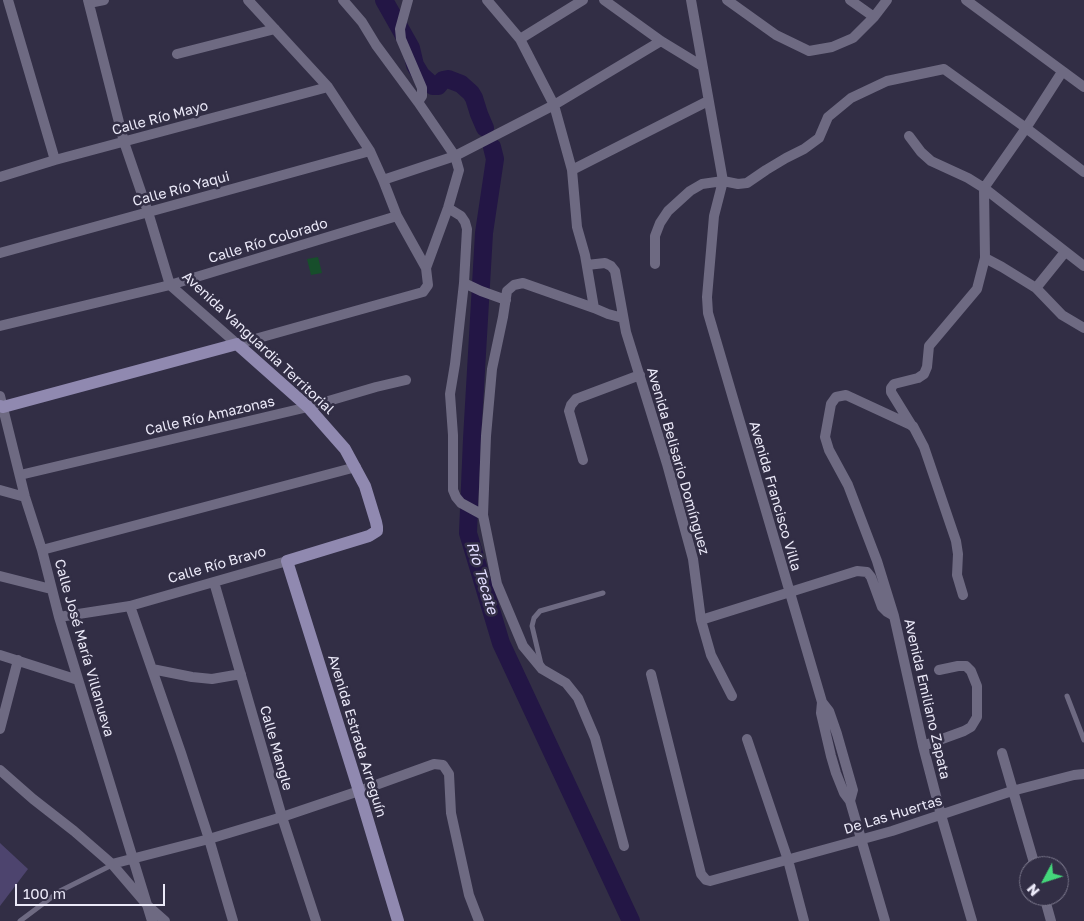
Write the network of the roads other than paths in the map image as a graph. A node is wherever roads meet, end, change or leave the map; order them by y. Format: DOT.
graph roads {
  1 [pos="8,0"];
  2 [pos="104,0"];
  3 [pos="248,0"];
  4 [pos="343,0"];
  5 [pos="408,0"];
  6 [pos="487,0"];
  7 [pos="584,0"];
  8 [pos="604,0"];
  9 [pos="691,0"];
  10 [pos="727,0"];
  11 [pos="850,0"];
  12 [pos="887,0"];
  13 [pos="966,0"];
  14 [pos="89,2"];
  15 [pos="874,17"];
  16 [pos="275,29"];
  17 [pos="520,39"];
  18 [pos="661,42"];
  19 [pos="176,54"];
  20 [pos="702,66"];
  21 [pos="1062,72"];
  22 [pos="328,87"];
  23 [pos="1084,87"];
  24 [pos="708,101"];
  25 [pos="418,102"];
  26 [pos="554,105"];
  27 [pos="1026,128"];
  28 [pos="909,136"];
  29 [pos="124,142"];
  30 [pos="370,151"];
  31 [pos="455,156"];
  32 [pos="55,160"];
  33 [pos="572,170"];
  34 [pos="1084,172"];
  35 [pos="0,177"];
  36 [pos="383,180"];
  37 [pos="723,181"];
  38 [pos="984,188"];
  39 [pos="448,208"];
  40 [pos="148,212"];
  41 [pos="397,216"];
  42 [pos="1064,252"];
  43 [pos="0,253"];
  44 [pos="985,258"];
  45 [pos="656,264"];
  46 [pos="587,265"];
  47 [pos="1084,266"];
  48 [pos="426,268"];
  49 [pos="464,283"];
  50 [pos="170,284"];
  51 [pos="1036,288"];
  52 [pos="506,300"];
  53 [pos="594,308"];
  54 [pos="623,318"];
  55 [pos="0,326"];
  56 [pos="1084,328"];
  57 [pos="237,344"];
  58 [pos="640,375"];
  59 [pos="406,380"];
  60 [pos="1,403"];
  61 [pos="308,407"];
  62 [pos="913,426"];
  63 [pos="583,460"];
  64 [pos="356,467"];
  65 [pos="20,475"];
  66 [pos="0,490"];
  67 [pos="25,497"];
  68 [pos="483,515"];
  69 [pos="377,527"];
  70 [pos="42,550"];
  71 [pos="287,560"];
  72 [pos="0,576"];
  73 [pos="214,582"];
  74 [pos="51,589"];
  75 [pos="603,593"];
  76 [pos="789,593"];
  77 [pos="963,594"];
  78 [pos="130,606"];
  79 [pos="894,616"];
  80 [pos="59,617"];
  81 [pos="701,620"];
  82 [pos="0,655"];
  83 [pos="18,660"];
  84 [pos="152,669"];
  85 [pos="542,669"];
  86 [pos="939,670"];
  87 [pos="241,674"];
  88 [pos="651,674"];
  89 [pos="78,680"];
  90 [pos="732,696"];
  91 [pos="1067,696"];
  92 [pos="0,729"];
  93 [pos="748,739"];
  94 [pos="1084,740"];
  95 [pos="923,746"];
  96 [pos="1002,753"];
  97 [pos="0,770"];
  98 [pos="1084,774"];
  99 [pos="359,791"];
  100 [pos="1012,792"];
  101 [pos="940,815"];
  102 [pos="282,817"];
  103 [pos="209,839"];
  104 [pos="861,840"];
  105 [pos="624,846"];
  106 [pos="1031,856"];
  107 [pos="133,858"];
  108 [pos="788,860"];
  109 [pos="112,864"];
  110 [pos="148,906"];
  111 [pos="1047,906"];
  112 [pos="20,921"];
  113 [pos="152,921"];
  114 [pos="165,921"];
  115 [pos="233,921"];
  116 [pos="316,921"];
  117 [pos="398,921"];
  118 [pos="478,921"];
  119 [pos="804,921"];
  120 [pos="885,921"];
  121 [pos="972,921"];
  122 [pos="1051,921"];
  1 -- 32 [label="street"];
  2 -- 14 [label="street"];
  3 -- 16 [label="street"];
  4 -- 25 [label="street"];
  5 -- 25 [label="street"];
  6 -- 17 [label="street"];
  7 -- 17 [label="street"];
  8 -- 18 [label="street"];
  9 -- 20 [label="street"];
  10 -- 15 [label="street"];
  11 -- 15 [label="street"];
  12 -- 15 [label="street"];
  13 -- 21 [label="street"];
  14 -- 29 [label="street, Avenida Vanguardia Territorial"];
  16 -- 19 [label="street"];
  16 -- 22 [label="street"];
  17 -- 26 [label="street"];
  18 -- 20 [label="street"];
  18 -- 26 [label="street"];
  20 -- 24 [label="street"];
  21 -- 23 [label="street"];
  21 -- 27 [label="street"];
  22 -- 29 [label="street, Calle Río Mayo"];
  22 -- 30 [label="street"];
  24 -- 33 [label="street"];
  24 -- 37 [label="street"];
  25 -- 31 [label="street"];
  26 -- 31 [label="street"];
  26 -- 33 [label="street"];
  27 -- 34 [label="street"];
  27 -- 37 [label="street"];
  27 -- 38 [label="street"];
  28 -- 38 [label="street"];
  29 -- 32 [label="street, Calle Río Mayo"];
  29 -- 40 [label="street, Avenida Vanguardia Territorial"];
  30 -- 36 [label="street"];
  30 -- 40 [label="street, Calle Río Yaqui"];
  31 -- 36 [label="street"];
  31 -- 39 [label="street"];
  32 -- 35 [label="street, Calle Río Mayo"];
  33 -- 46 [label="street"];
  36 -- 41 [label="street"];
  37 -- 45 [label="street"];
  37 -- 76 [label="street, Avenida Francisco Villa"];
  38 -- 42 [label="street"];
  38 -- 44 [label="street"];
  39 -- 48 [label="street"];
  39 -- 49 [label="street"];
  40 -- 43 [label="street, Calle Río Yaqui"];
  40 -- 50 [label="street, Avenida Vanguardia Territorial"];
  41 -- 48 [label="street"];
  41 -- 50 [label="street, Calle Río Colorado"];
  42 -- 47 [label="street"];
  42 -- 51 [label="street"];
  44 -- 51 [label="street"];
  44 -- 62 [label="street"];
  46 -- 53 [label="street"];
  46 -- 54 [label="street, Avenida Belisario Domínguez"];
  48 -- 57 [label="street"];
  49 -- 52 [label="street"];
  49 -- 68 [label="street"];
  50 -- 55 [label="street, Calle Río Colorado"];
  50 -- 57 [label="street, Avenida Vanguardia Territorial"];
  51 -- 56 [label="street"];
  52 -- 53 [label="street"];
  52 -- 68 [label="street"];
  53 -- 54 [label="street"];
  54 -- 58 [label="street, Avenida Belisario Domínguez"];
  57 -- 60 [label="street"];
  57 -- 61 [label="street, Avenida Vanguardia Territorial"];
  58 -- 63 [label="street"];
  58 -- 81 [label="street, Avenida Belisario Domínguez"];
  59 -- 61 [label="street, Calle Río Amazonas"];
  60 -- 65 [label="street, Calle José María Villanueva"];
  61 -- 64 [label="street, Avenida Vanguardia Territorial"];
  61 -- 65 [label="street, Calle Río Amazonas"];
  62 -- 77 [label="street"];
  62 -- 79 [label="street, Avenida Emiliano Zapata"];
  64 -- 69 [label="street, Avenida Vanguardia Territorial"];
  64 -- 70 [label="street"];
  65 -- 67 [label="street, Calle José María Villanueva"];
  66 -- 67 [label="street"];
  67 -- 70 [label="street, Calle José María Villanueva"];
  68 -- 85 [label="street"];
  69 -- 71 [label="street, Calle Río Bravo"];
  70 -- 74 [label="street, Calle José María Villanueva"];
  71 -- 73 [label="street, Calle Río Bravo"];
  71 -- 99 [label="street, Avenida Estrada Arreguín"];
  72 -- 74 [label="street"];
  73 -- 78 [label="street, Calle Río Bravo"];
  73 -- 87 [label="street, Calle Mangle"];
  74 -- 80 [label="street, Calle José María Villanueva"];
  75 -- 85 [label="lane"];
  76 -- 79 [label="street"];
  76 -- 81 [label="street"];
  76 -- 104 [label="street, Avenida Francisco Villa"];
  78 -- 80 [label="street, Calle Río Bravo"];
  78 -- 84 [label="street"];
  79 -- 95 [label="street, Avenida Emiliano Zapata"];
  80 -- 89 [label="street, Calle José María Villanueva"];
  81 -- 90 [label="street, Avenida Belisario Domínguez"];
  82 -- 83 [label="street"];
  83 -- 89 [label="street"];
  83 -- 92 [label="street"];
  84 -- 87 [label="street"];
  84 -- 103 [label="street"];
  85 -- 105 [label="street"];
  86 -- 95 [label="street"];
  87 -- 102 [label="street, Calle Mangle"];
  88 -- 108 [label="street, De Las Huertas"];
  89 -- 107 [label="street, Calle José María Villanueva"];
  91 -- 94 [label="lane"];
  93 -- 108 [label="street"];
  95 -- 101 [label="street, Avenida Emiliano Zapata"];
  96 -- 100 [label="street"];
  97 -- 109 [label="street"];
  98 -- 100 [label="street, De Las Huertas"];
  99 -- 102 [label="street"];
  99 -- 117 [label="street, Avenida Estrada Arreguín"];
  99 -- 118 [label="street"];
  100 -- 101 [label="street, De Las Huertas"];
  100 -- 106 [label="street"];
  101 -- 104 [label="street, De Las Huertas"];
  101 -- 121 [label="street, Avenida Emiliano Zapata"];
  102 -- 103 [label="street"];
  102 -- 116 [label="street, Calle Mangle"];
  103 -- 107 [label="street"];
  103 -- 115 [label="street"];
  104 -- 108 [label="street, De Las Huertas"];
  104 -- 120 [label="street, Avenida Francisco Villa"];
  107 -- 109 [label="street"];
  107 -- 110 [label="street, Calle José María Villanueva"];
  108 -- 119 [label="street"];
  109 -- 110 [label="street"];
  109 -- 112 [label="lane"];
  110 -- 113 [label="street, Calle José María Villanueva"];
  110 -- 114 [label="street"];
  111 -- 122 [label="street"];
}
